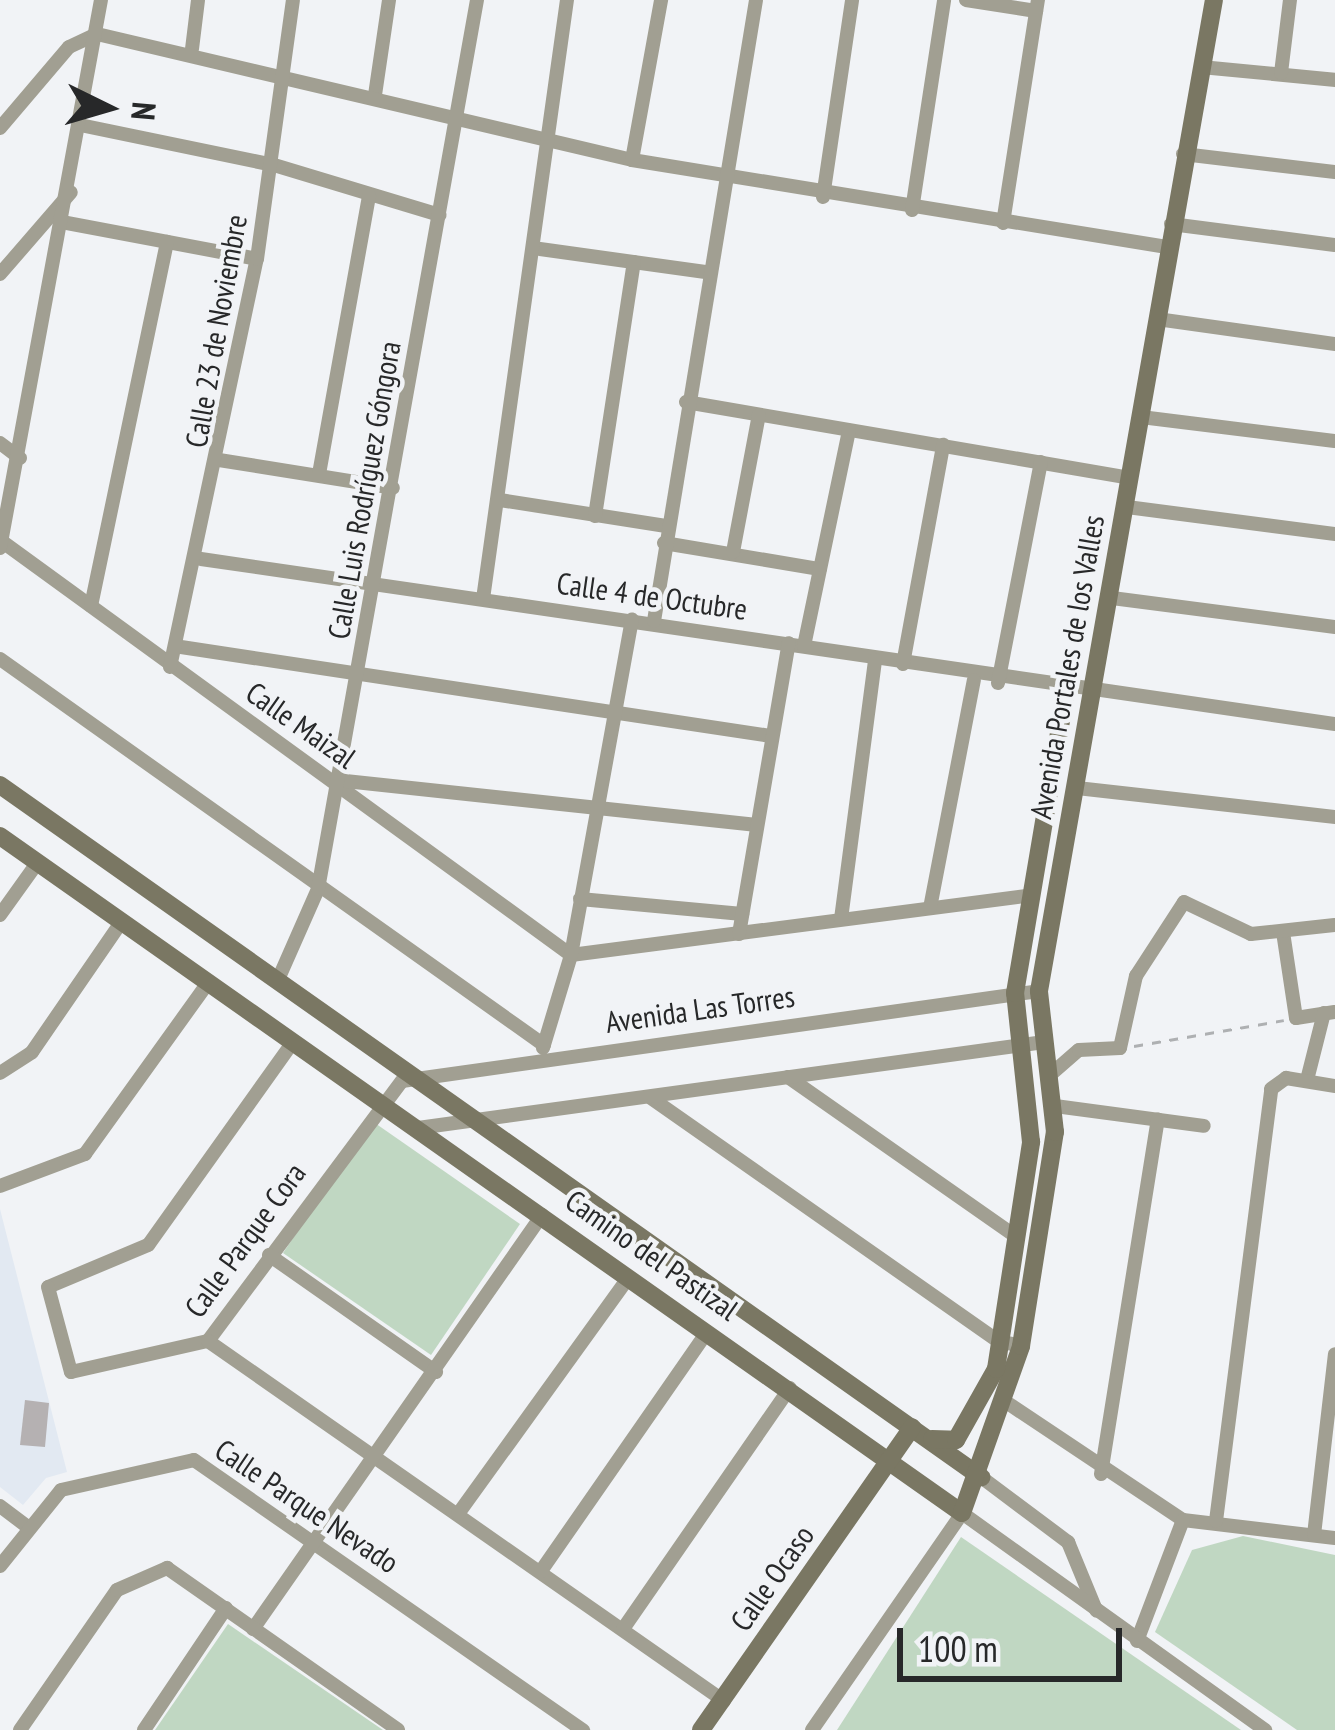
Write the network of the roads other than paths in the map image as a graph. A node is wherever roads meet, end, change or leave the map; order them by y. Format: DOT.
graph roads {
  1 [pos="101,0"];
  2 [pos="198,0"];
  3 [pos="293,0"];
  4 [pos="389,0"];
  5 [pos="477,0"];
  6 [pos="567,0"];
  7 [pos="661,0"];
  8 [pos="756,0"];
  9 [pos="852,0"];
  10 [pos="944,0"];
  11 [pos="966,0"];
  12 [pos="1214,0"];
  13 [pos="1290,0"];
  14 [pos="1037,5"];
  15 [pos="97,34"];
  16 [pos="192,49"];
  17 [pos="1201,67"];
  18 [pos="285,71"];
  19 [pos="1281,74"];
  20 [pos="1335,80"];
  21 [pos="375,94"];
  22 [pos="456,118"];
  23 [pos="85,126"];
  24 [pos="0,128"];
  25 [pos="550,142"];
  26 [pos="1183,154"];
  27 [pos="632,160"];
  28 [pos="274,164"];
  29 [pos="1335,172"];
  30 [pos="722,178"];
  31 [pos="73,190"];
  32 [pos="369,195"];
  33 [pos="823,197"];
  34 [pos="912,210"];
  35 [pos="440,215"];
  36 [pos="68,223"];
  37 [pos="1003,223"];
  38 [pos="1171,224"];
  39 [pos="167,242"];
  40 [pos="1335,245"];
  41 [pos="1167,248"];
  42 [pos="540,249"];
  43 [pos="257,259"];
  44 [pos="634,262"];
  45 [pos="705,272"];
  46 [pos="0,274"];
  47 [pos="1157,319"];
  48 [pos="1335,344"];
  49 [pos="686,402"];
  50 [pos="759,416"];
  51 [pos="1142,417"];
  52 [pos="849,431"];
  53 [pos="1335,441"];
  54 [pos="0,442"];
  55 [pos="943,446"];
  56 [pos="20,458"];
  57 [pos="220,460"];
  58 [pos="1041,462"];
  59 [pos="319,474"];
  60 [pos="1130,478"];
  61 [pos="394,488"];
  62 [pos="500,500"];
  63 [pos="1127,507"];
  64 [pos="596,516"];
  65 [pos="665,534"];
  66 [pos="1335,534"];
  67 [pos="0,543"];
  68 [pos="733,552"];
  69 [pos="201,559"];
  70 [pos="820,569"];
  71 [pos="376,586"];
  72 [pos="1112,598"];
  73 [pos="483,599"];
  74 [pos="91,606"];
  75 [pos="632,619"];
  76 [pos="655,621"];
  77 [pos="1335,627"];
  78 [pos="796,644"];
  79 [pos="181,647"];
  80 [pos="0,659"];
  81 [pos="875,660"];
  82 [pos="903,664"];
  83 [pos="170,667"];
  84 [pos="357,675"];
  85 [pos="974,680"];
  86 [pos="998,683"];
  87 [pos="1066,692"];
  88 [pos="1093,696"];
  89 [pos="616,716"];
  90 [pos="1335,724"];
  91 [pos="771,736"];
  92 [pos="336,780"];
  93 [pos="0,785"];
  94 [pos="1077,788"];
  95 [pos="597,810"];
  96 [pos="1335,817"];
  97 [pos="754,825"];
  98 [pos="0,836"];
  99 [pos="38,862"];
  100 [pos="318,889"];
  101 [pos="1032,895"];
  102 [pos="580,898"];
  103 [pos="930,908"];
  104 [pos="742,914"];
  105 [pos="0,915"];
  106 [pos="841,919"];
  107 [pos="122,921"];
  108 [pos="1335,925"];
  109 [pos="1283,932"];
  110 [pos="739,934"];
  111 [pos="572,955"];
  112 [pos="278,982"];
  113 [pos="208,983"];
  114 [pos="1039,991"];
  115 [pos="1015,993"];
  116 [pos="1330,1013"];
  117 [pos="293,1042"];
  118 [pos="1043,1042"];
  119 [pos="1017,1045"];
  120 [pos="541,1052"];
  121 [pos="0,1073"];
  122 [pos="1050,1075"];
  123 [pos="788,1077"];
  124 [pos="416,1078"];
  125 [pos="1306,1080"];
  126 [pos="1335,1086"];
  127 [pos="651,1098"];
  128 [pos="378,1102"];
  129 [pos="1055,1106"];
  130 [pos="474,1119"];
  131 [pos="1158,1120"];
  132 [pos="1204,1126"];
  133 [pos="418,1127"];
  134 [pos="0,1186"];
  135 [pos="542,1215"];
  136 [pos="1016,1236"];
  137 [pos="269,1255"];
  138 [pos="629,1277"];
  139 [pos="707,1332"];
  140 [pos="208,1341"];
  141 [pos="998,1341"];
  142 [pos="1022,1346"];
  143 [pos="1335,1354"];
  144 [pos="436,1372"];
  145 [pos="790,1388"];
  146 [pos="1009,1404"];
  147 [pos="920,1432"];
  148 [pos="376,1459"];
  149 [pos="891,1459"];
  150 [pos="1101,1474"];
  151 [pos="981,1477"];
  152 [pos="0,1505"];
  153 [pos="962,1513"];
  154 [pos="458,1514"];
  155 [pos="1184,1520"];
  156 [pos="1216,1521"];
  157 [pos="28,1527"];
  158 [pos="1314,1535"];
  159 [pos="1335,1538"];
  160 [pos="316,1543"];
  161 [pos="0,1566"];
  162 [pos="541,1571"];
  163 [pos="226,1608"];
  164 [pos="1096,1610"];
  165 [pos="253,1629"];
  166 [pos="623,1629"];
  167 [pos="1137,1641"];
  168 [pos="724,1701"];
  169 [pos="20,1730"];
  170 [pos="143,1730"];
  171 [pos="398,1730"];
  172 [pos="583,1730"];
  173 [pos="701,1730"];
  174 [pos="812,1730"];
  175 [pos="1265,1730"];
  1 -- 15 [label="street"];
  2 -- 16 [label="street"];
  3 -- 18 [label="street, Calle 23 de Noviembre"];
  4 -- 21 [label="street"];
  5 -- 22 [label="street, Calle Luis Rodríguez Góngora"];
  6 -- 25 [label="street"];
  7 -- 27 [label="street"];
  8 -- 30 [label="street"];
  9 -- 33 [label="street"];
  10 -- 34 [label="street"];
  11 -- 14 [label="street"];
  12 -- 17 [label="street, Avenida Portales de los Valles"];
  13 -- 19 [label="street"];
  14 -- 37 [label="street"];
  15 -- 16 [label="street"];
  15 -- 23 [label="street"];
  15 -- 24 [label="street"];
  16 -- 18 [label="street"];
  17 -- 19 [label="street"];
  17 -- 26 [label="street, Avenida Portales de los Valles"];
  18 -- 21 [label="street"];
  18 -- 28 [label="street, Calle 23 de Noviembre"];
  19 -- 20 [label="street"];
  21 -- 22 [label="street"];
  22 -- 25 [label="street"];
  22 -- 35 [label="street, Calle Luis Rodríguez Góngora"];
  23 -- 28 [label="street"];
  23 -- 31 [label="street"];
  25 -- 27 [label="street"];
  25 -- 42 [label="street"];
  26 -- 29 [label="street"];
  26 -- 38 [label="street, Avenida Portales de los Valles"];
  27 -- 30 [label="street"];
  28 -- 32 [label="street"];
  28 -- 43 [label="street, Calle 23 de Noviembre"];
  30 -- 33 [label="street"];
  30 -- 45 [label="street"];
  31 -- 36 [label="street"];
  31 -- 46 [label="street"];
  32 -- 35 [label="street"];
  32 -- 59 [label="street"];
  33 -- 34 [label="street"];
  34 -- 37 [label="street"];
  35 -- 61 [label="street, Calle Luis Rodríguez Góngora"];
  36 -- 39 [label="street"];
  36 -- 56 [label="street"];
  37 -- 41 [label="street"];
  38 -- 40 [label="street"];
  38 -- 41 [label="street, Avenida Portales de los Valles"];
  39 -- 43 [label="street"];
  39 -- 74 [label="street"];
  41 -- 47 [label="street, Avenida Portales de los Valles"];
  42 -- 44 [label="street"];
  42 -- 62 [label="street"];
  43 -- 57 [label="street, Calle 23 de Noviembre"];
  44 -- 45 [label="street"];
  44 -- 64 [label="street"];
  45 -- 49 [label="street"];
  47 -- 48 [label="street"];
  47 -- 51 [label="street, Avenida Portales de los Valles"];
  49 -- 50 [label="street"];
  49 -- 65 [label="street"];
  50 -- 52 [label="street"];
  50 -- 68 [label="street"];
  51 -- 53 [label="street"];
  51 -- 60 [label="street, Avenida Portales de los Valles"];
  52 -- 55 [label="street"];
  52 -- 70 [label="street"];
  54 -- 56 [label="street"];
  55 -- 58 [label="street"];
  55 -- 82 [label="street"];
  56 -- 67 [label="street"];
  57 -- 59 [label="street"];
  57 -- 69 [label="street, Calle 23 de Noviembre"];
  58 -- 60 [label="street"];
  58 -- 86 [label="street"];
  59 -- 61 [label="street"];
  60 -- 63 [label="street, Avenida Portales de los Valles"];
  61 -- 71 [label="street, Calle Luis Rodríguez Góngora"];
  62 -- 64 [label="street"];
  62 -- 73 [label="street"];
  63 -- 66 [label="street"];
  63 -- 72 [label="street, Avenida Portales de los Valles"];
  64 -- 65 [label="street"];
  65 -- 68 [label="street"];
  65 -- 76 [label="street"];
  67 -- 74 [label="street, Calle Maizal"];
  68 -- 70 [label="street"];
  69 -- 71 [label="street, Calle 4 de Octubre"];
  69 -- 79 [label="street, Calle 23 de Noviembre"];
  70 -- 78 [label="street"];
  71 -- 73 [label="street, Calle 4 de Octubre"];
  71 -- 84 [label="street, Calle Luis Rodríguez Góngora"];
  72 -- 77 [label="street"];
  72 -- 88 [label="street, Avenida Portales de los Valles"];
  73 -- 75 [label="street, Calle 4 de Octubre"];
  74 -- 83 [label="street, Calle Maizal"];
  75 -- 76 [label="street, Calle 4 de Octubre"];
  75 -- 89 [label="street"];
  76 -- 78 [label="street, Calle 4 de Octubre"];
  78 -- 81 [label="street, Calle 4 de Octubre"];
  78 -- 91 [label="street"];
  79 -- 83 [label="street, Calle 23 de Noviembre"];
  79 -- 84 [label="street"];
  80 -- 100 [label="street"];
  81 -- 82 [label="street, Calle 4 de Octubre"];
  81 -- 106 [label="street"];
  82 -- 85 [label="street, Calle 4 de Octubre"];
  83 -- 92 [label="street, Calle Maizal"];
  84 -- 89 [label="street"];
  84 -- 92 [label="street, Calle Luis Rodríguez Góngora"];
  85 -- 86 [label="street, Calle 4 de Octubre"];
  85 -- 103 [label="street"];
  86 -- 87 [label="street, Calle 4 de Octubre"];
  87 -- 88 [label="street, Calle 4 de Octubre"];
  87 -- 101 [label="street, Avenida Portales de los Valles"];
  88 -- 90 [label="street, Calle 4 de Octubre"];
  88 -- 94 [label="street, Avenida Portales de los Valles"];
  89 -- 91 [label="street"];
  89 -- 95 [label="street"];
  91 -- 97 [label="street"];
  92 -- 95 [label="street"];
  92 -- 100 [label="street, Calle Luis Rodríguez Góngora"];
  92 -- 111 [label="street, Calle Maizal"];
  93 -- 112 [label="street, Camino del Pastizal"];
  94 -- 96 [label="street"];
  94 -- 114 [label="street, Avenida Portales de los Valles"];
  95 -- 97 [label="street"];
  95 -- 102 [label="street"];
  97 -- 104 [label="street"];
  98 -- 99 [label="street, Camino del Pastizal"];
  99 -- 105 [label="street"];
  99 -- 107 [label="street, Camino del Pastizal"];
  100 -- 112 [label="street, Calle Luis Rodríguez Góngora"];
  100 -- 120 [label="street"];
  101 -- 103 [label="street"];
  101 -- 115 [label="street, Avenida Portales de los Valles"];
  102 -- 104 [label="street"];
  102 -- 111 [label="street"];
  103 -- 106 [label="street"];
  104 -- 110 [label="street"];
  106 -- 110 [label="street"];
  107 -- 113 [label="street, Camino del Pastizal"];
  107 -- 121 [label="street"];
  108 -- 109 [label="street"];
  109 -- 116 [label="street"];
  109 -- 122 [label="street"];
  110 -- 111 [label="street"];
  111 -- 120 [label="street"];
  112 -- 124 [label="street, Camino del Pastizal"];
  113 -- 117 [label="street, Camino del Pastizal"];
  113 -- 134 [label="street"];
  114 -- 115 [label="street, Avenida Las Torres"];
  114 -- 118 [label="street, Avenida Portales de los Valles"];
  115 -- 119 [label="street, Avenida Portales de los Valles"];
  115 -- 120 [label="street, Avenida Las Torres"];
  116 -- 125 [label="street"];
  117 -- 128 [label="street, Camino del Pastizal"];
  117 -- 140 [label="street, Calle Parque Cora"];
  118 -- 119 [label="street"];
  118 -- 122 [label="street, Avenida Portales de los Valles"];
  119 -- 123 [label="street"];
  119 -- 136 [label="street, Avenida Portales de los Valles"];
  120 -- 124 [label="street, Avenida Las Torres"];
  122 -- 129 [label="street, Avenida Portales de los Valles"];
  123 -- 127 [label="street"];
  123 -- 136 [label="street"];
  124 -- 128 [label="street, Avenida Las Torres"];
  124 -- 130 [label="street, Camino del Pastizal"];
  125 -- 126 [label="street"];
  125 -- 156 [label="street"];
  127 -- 130 [label="street"];
  127 -- 141 [label="street"];
  128 -- 133 [label="street, Camino del Pastizal"];
  128 -- 137 [label="street, Calle Parque Cora"];
  129 -- 131 [label="street"];
  129 -- 142 [label="street, Avenida Portales de los Valles"];
  130 -- 133 [label="street"];
  130 -- 147 [label="street, Camino del Pastizal"];
  131 -- 132 [label="street"];
  131 -- 150 [label="street"];
  133 -- 135 [label="street, Camino del Pastizal"];
  135 -- 138 [label="street, Camino del Pastizal"];
  135 -- 144 [label="street"];
  136 -- 141 [label="street, Avenida Portales de los Valles"];
  137 -- 140 [label="street, Calle Parque Cora"];
  137 -- 144 [label="street"];
  138 -- 139 [label="street, Camino del Pastizal"];
  138 -- 154 [label="street"];
  139 -- 145 [label="street, Camino del Pastizal"];
  139 -- 162 [label="street"];
  140 -- 148 [label="street"];
  141 -- 142 [label="street"];
  141 -- 147 [label="street, Avenida Portales de los Valles"];
  142 -- 146 [label="street, Avenida Portales de los Valles"];
  143 -- 158 [label="street"];
  144 -- 148 [label="street"];
  145 -- 149 [label="street, Camino del Pastizal"];
  145 -- 166 [label="street"];
  146 -- 150 [label="street"];
  146 -- 151 [label="street, Avenida Portales de los Valles"];
  147 -- 149 [label="street, Calle Ocaso"];
  147 -- 151 [label="street, Camino del Pastizal"];
  148 -- 154 [label="street"];
  148 -- 160 [label="street"];
  149 -- 153 [label="street, Camino del Pastizal"];
  149 -- 168 [label="street, Calle Ocaso"];
  150 -- 155 [label="street"];
  151 -- 153 [label="street, Avenida Portales de los Valles"];
  151 -- 164 [label="street"];
  152 -- 157 [label="street"];
  153 -- 164 [label="street, Camino del Pastizal"];
  153 -- 174 [label="street"];
  154 -- 162 [label="street"];
  155 -- 156 [label="street"];
  155 -- 167 [label="street"];
  156 -- 158 [label="street"];
  157 -- 160 [label="street, Calle Parque Nevado"];
  157 -- 161 [label="street, Calle Parque Nevado"];
  158 -- 159 [label="street"];
  160 -- 165 [label="street"];
  160 -- 172 [label="street, Calle Parque Nevado"];
  162 -- 166 [label="street"];
  163 -- 165 [label="street"];
  163 -- 169 [label="street"];
  163 -- 170 [label="street"];
  164 -- 167 [label="street, Camino del Pastizal"];
  165 -- 171 [label="street"];
  166 -- 168 [label="street"];
  167 -- 175 [label="street, Camino del Pastizal"];
  168 -- 173 [label="street, Calle Ocaso"];
}
